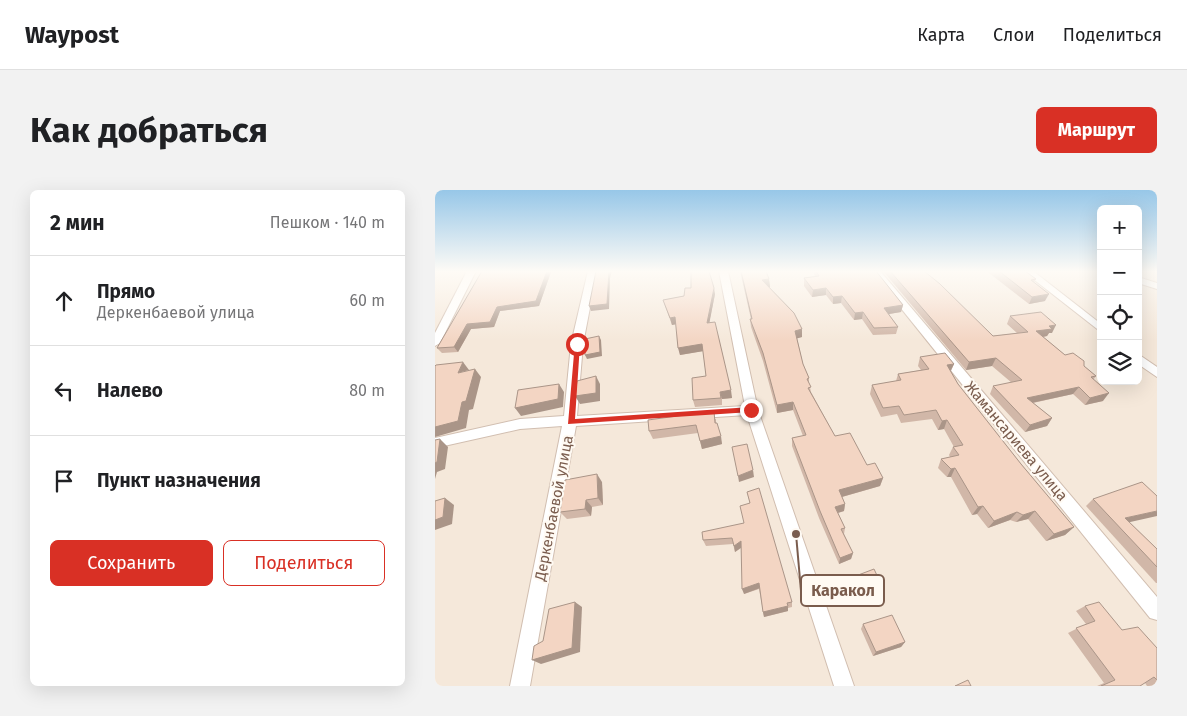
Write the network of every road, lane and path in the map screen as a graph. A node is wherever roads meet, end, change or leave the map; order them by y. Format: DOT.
graph roads {
  1 [pos="460,294"];
  2 [pos="588,294"];
  3 [pos="728,294"];
  4 [pos="894,294"];
  5 [pos="1057,294"];
  6 [pos="1097,326"];
  7 [pos="435,343"];
  8 [pos="1142,361"];
  9 [pos="1157,373"];
  10 [pos="751,410"];
  11 [pos="571,422"];
  12 [pos="435,443"];
  13 [pos="1157,611"];
  14 [pos="520,686"];
  15 [pos="844,686"];
  1 -- 7 [label="street"];
  2 -- 11 [label="street, Деркенбаевой улица"];
  3 -- 10 [label="street"];
  4 -- 13 [label="street, Жамансариева улица"];
  5 -- 6 [label="street"];
  8 -- 9 [label="street"];
  10 -- 11 [label="street"];
  10 -- 15 [label="street"];
  11 -- 12 [label="street"];
  11 -- 14 [label="street, Деркенбаевой улица"];
}
